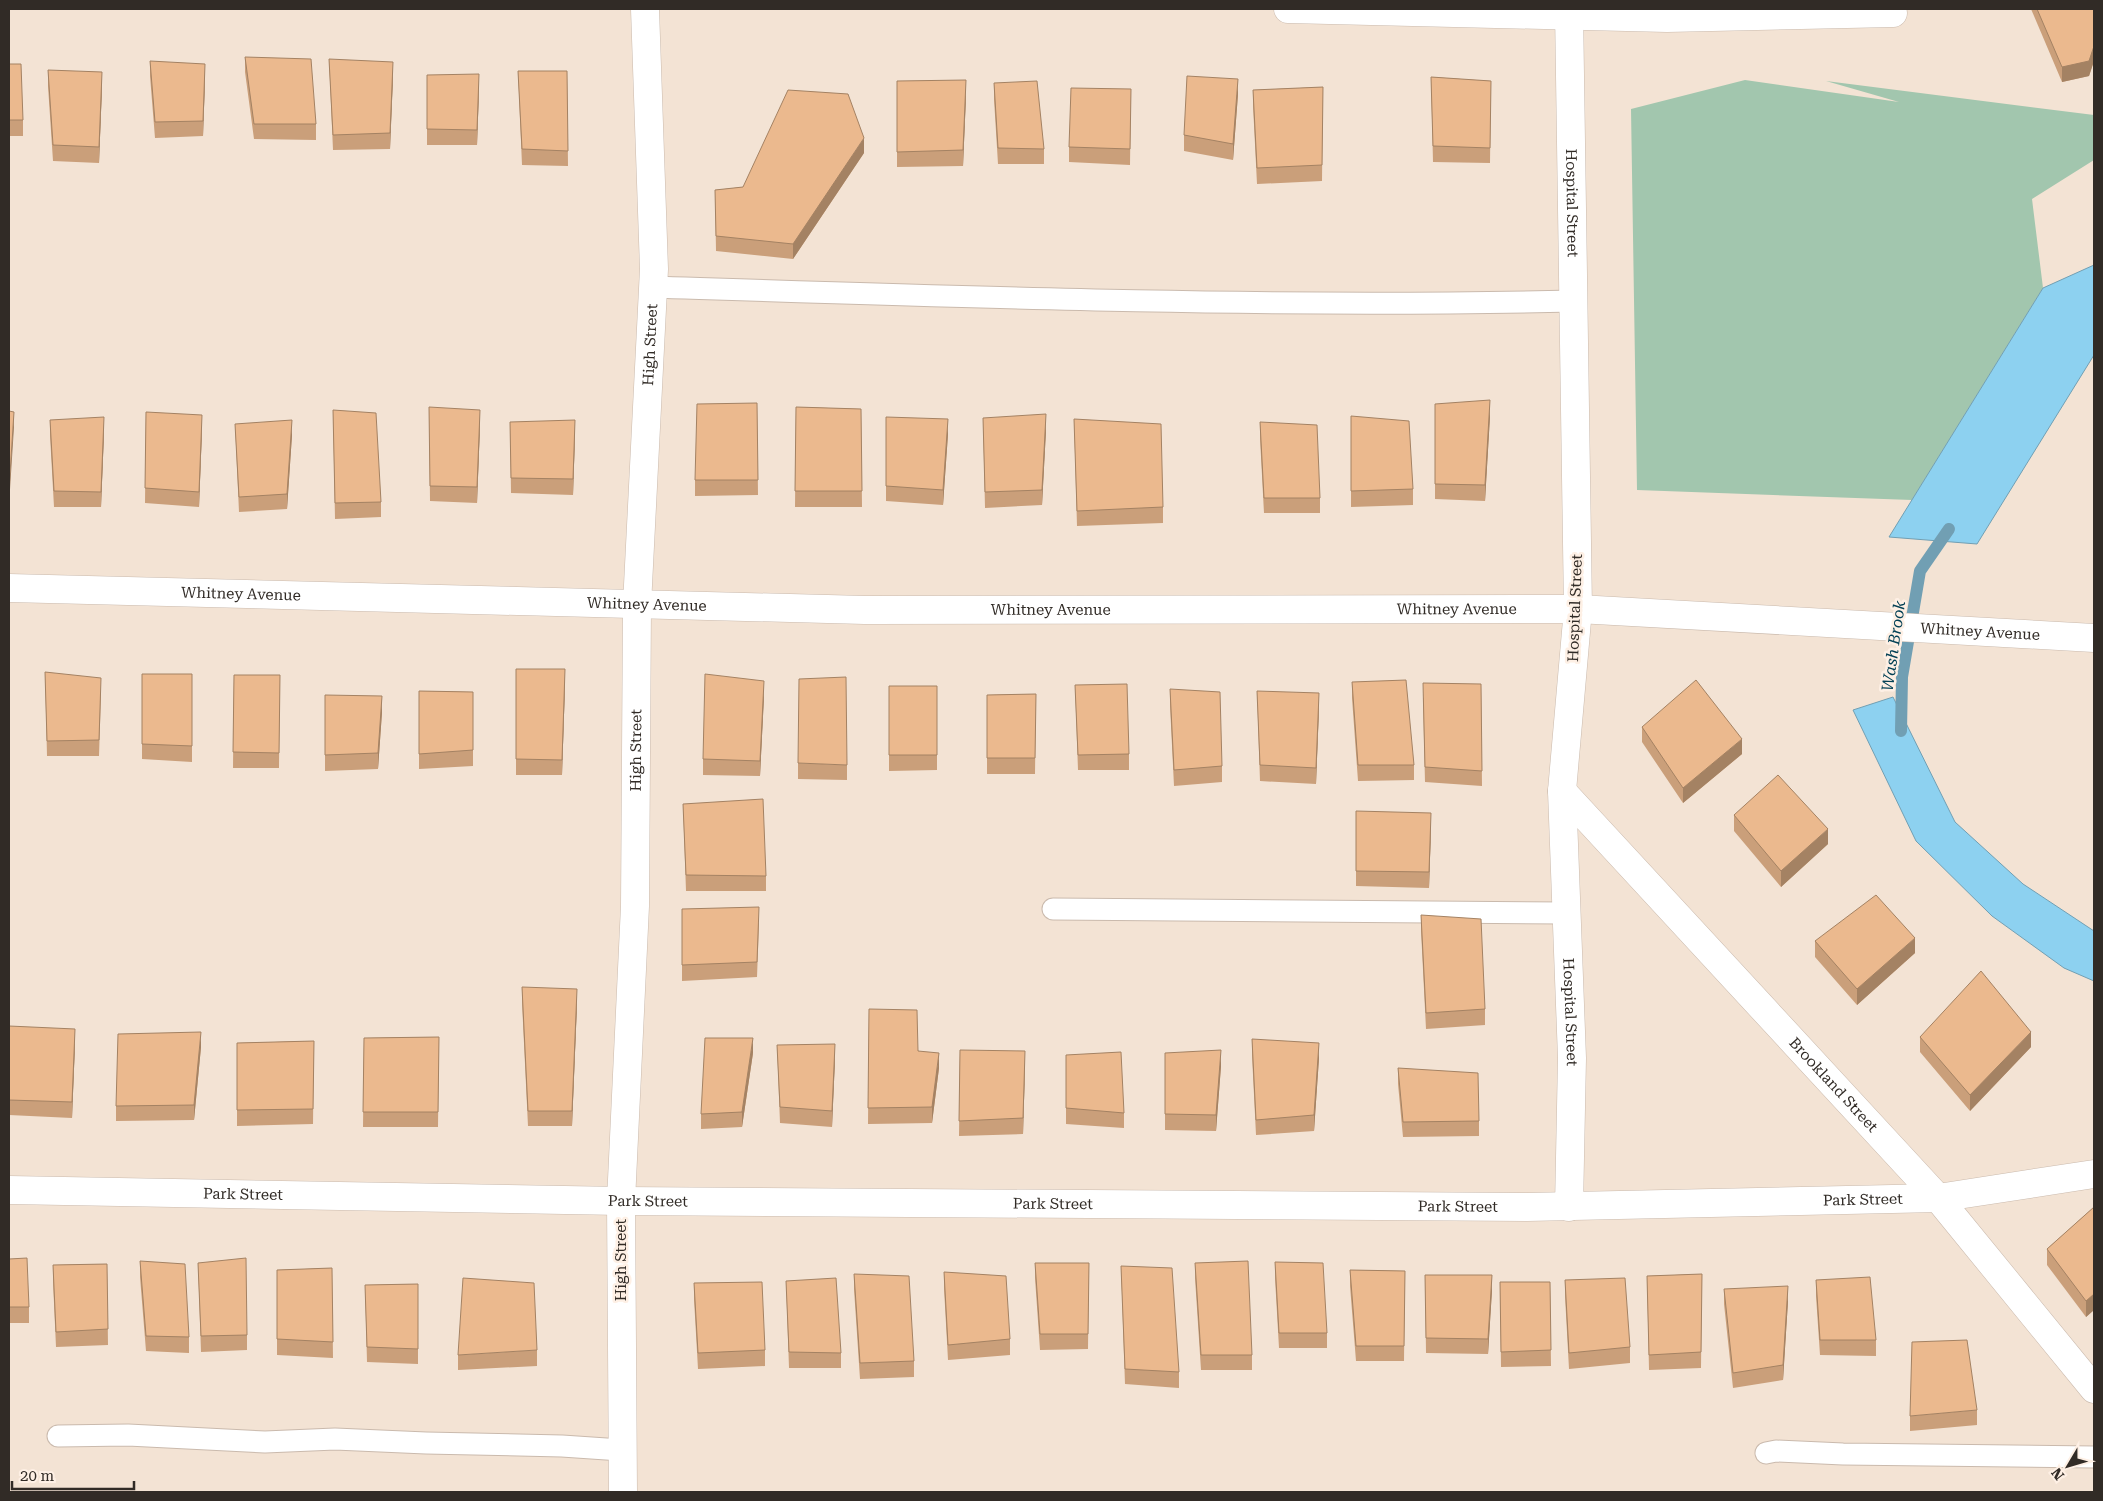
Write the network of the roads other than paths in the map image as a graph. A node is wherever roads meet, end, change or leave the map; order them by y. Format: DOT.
graph roads {
  1 [pos="645,9"];
  2 [pos="1288,9"];
  3 [pos="1569,13"];
  4 [pos="1893,13"];
  5 [pos="653,287"];
  6 [pos="1573,301"];
  7 [pos="9,588"];
  8 [pos="638,604"];
  9 [pos="1578,609"];
  10 [pos="2094,638"];
  11 [pos="1562,790"];
  12 [pos="1053,909"];
  13 [pos="1566,913"];
  14 [pos="2094,1174"];
  15 [pos="9,1190"];
  16 [pos="1938,1198"];
  17 [pos="620,1202"];
  18 [pos="1569,1207"];
  19 [pos="2094,1389"];
  20 [pos="58,1436"];
  21 [pos="621,1450"];
  22 [pos="1766,1453"];
  23 [pos="2094,1457"];
  24 [pos="623,1492"];
  1 -- 5 [label="street, High Street"];
  2 -- 3 [label="street"];
  3 -- 4 [label="street"];
  3 -- 6 [label="street, Hospital Street"];
  5 -- 6 [label="lane"];
  5 -- 8 [label="street, High Street"];
  6 -- 9 [label="street, Hospital Street"];
  7 -- 8 [label="street, Whitney Avenue"];
  8 -- 9 [label="street, Whitney Avenue"];
  8 -- 17 [label="street, High Street"];
  9 -- 10 [label="street, Whitney Avenue"];
  9 -- 11 [label="street, Hospital Street"];
  11 -- 13 [label="street, Hospital Street"];
  11 -- 16 [label="street, Brookland Street"];
  12 -- 13 [label="lane"];
  13 -- 18 [label="street, Hospital Street"];
  14 -- 16 [label="street, Park Street"];
  15 -- 17 [label="street, Park Street"];
  16 -- 18 [label="street, Park Street"];
  16 -- 19 [label="street, Brookland Street"];
  17 -- 18 [label="street, Park Street"];
  17 -- 21 [label="street, High Street"];
  20 -- 21 [label="lane"];
  21 -- 24 [label="street, High Street"];
  22 -- 23 [label="lane"];
}
